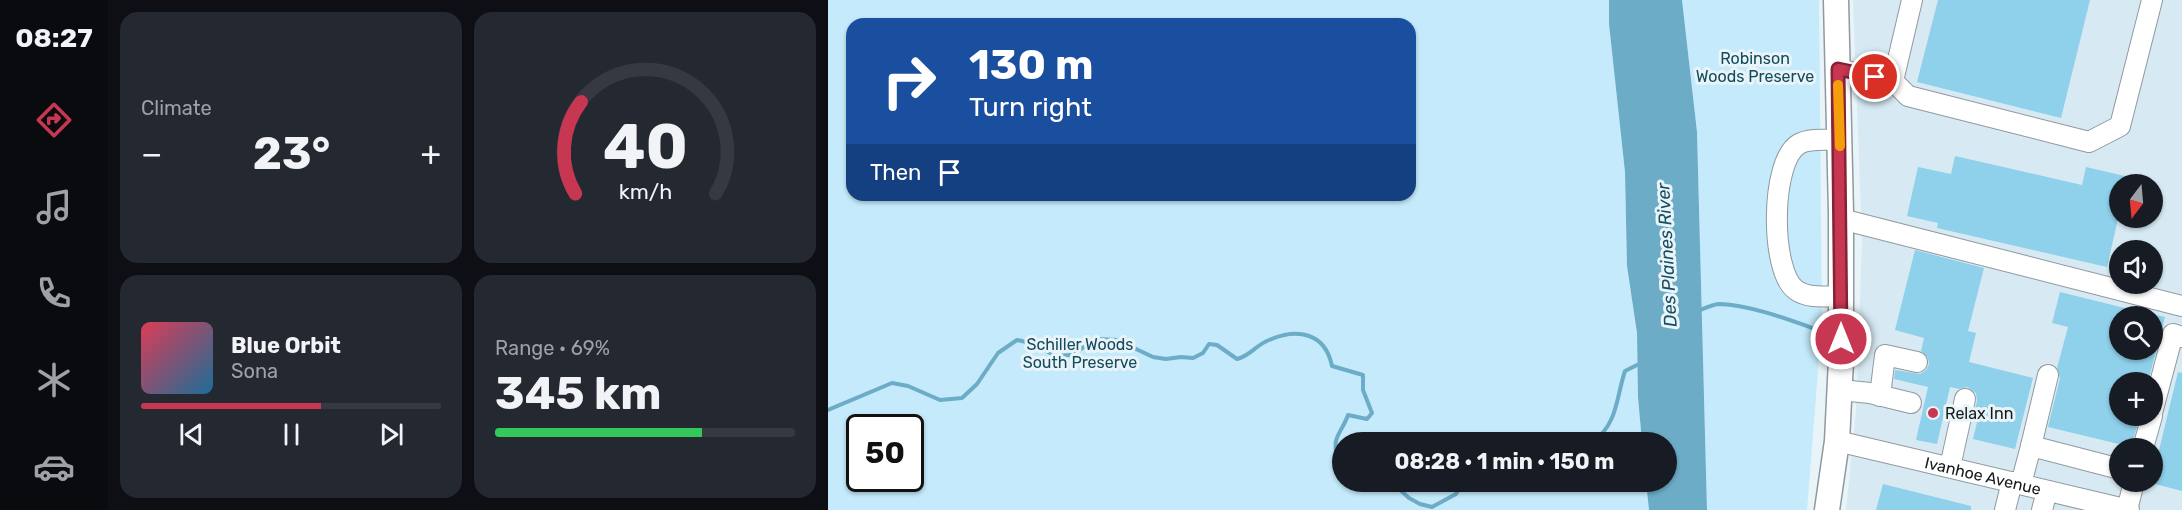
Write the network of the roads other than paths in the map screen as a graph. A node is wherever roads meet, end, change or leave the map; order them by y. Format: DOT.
graph roads {
  1 [pos="1836,0"];
  2 [pos="1912,0"];
  3 [pos="2152,0"];
  4 [pos="1838,69"];
  5 [pos="1893,81"];
  6 [pos="1839,140"];
  7 [pos="1841,219"];
  8 [pos="1841,296"];
  9 [pos="2182,306"];
  10 [pos="2182,337"];
  11 [pos="1917,362"];
  12 [pos="2163,372"];
  13 [pos="2048,375"];
  14 [pos="1840,390"];
  15 [pos="1880,396"];
  16 [pos="1965,399"];
  17 [pos="1911,403"];
  18 [pos="1837,441"];
  19 [pos="2031,446"];
  20 [pos="2109,466"];
  21 [pos="1950,467"];
  22 [pos="2017,483"];
  23 [pos="2047,491"];
  24 [pos="2132,492"];
  25 [pos="1827,510"];
  26 [pos="2005,510"];
  27 [pos="2042,510"];
  28 [pos="2128,510"];
  1 -- 4 [label="main road"];
  2 -- 5 [label="street"];
  3 -- 5 [label="street"];
  4 -- 5 [label="street"];
  4 -- 6 [label="main road"];
  6 -- 7 [label="main road"];
  6 -- 8 [label="street"];
  7 -- 8 [label="main road"];
  7 -- 9 [label="street"];
  8 -- 14 [label="main road"];
  10 -- 12 [label="street"];
  11 -- 15 [label="street"];
  13 -- 19 [label="street"];
  14 -- 15 [label="street"];
  14 -- 18 [label="main road"];
  15 -- 17 [label="street"];
  16 -- 21 [label="street"];
  18 -- 21 [label="street, Ivanhoe Avenue"];
  18 -- 25 [label="main road"];
  19 -- 20 [label="street"];
  19 -- 22 [label="street"];
  21 -- 22 [label="street, Ivanhoe Avenue"];
  22 -- 23 [label="street, Ivanhoe Avenue"];
  22 -- 26 [label="street"];
  23 -- 27 [label="street"];
  23 -- 28 [label="street, Ivanhoe Avenue"];
  24 -- 28 [label="street"];
}
